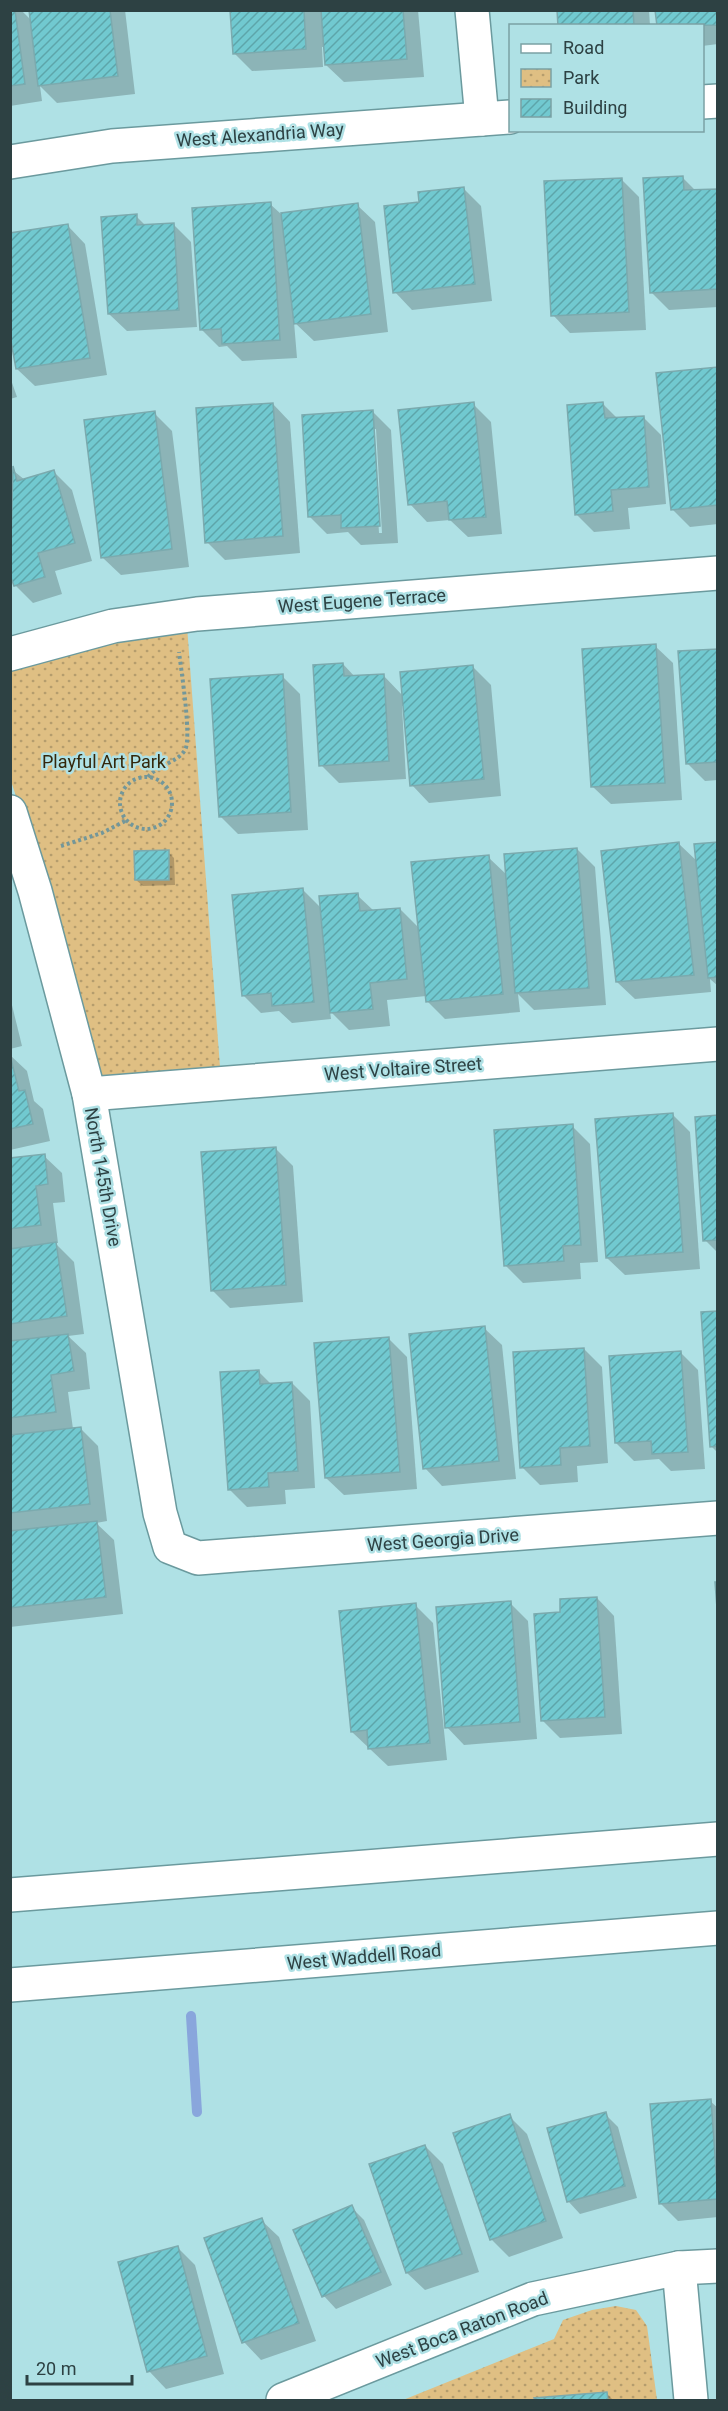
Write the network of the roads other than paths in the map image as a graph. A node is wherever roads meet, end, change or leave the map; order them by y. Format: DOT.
graph roads {
  1 [pos="472,10"];
  2 [pos="496,118"];
  3 [pos="10,162"];
  4 [pos="717,573"];
  5 [pos="10,654"];
  6 [pos="10,812"];
  7 [pos="16,847"];
  8 [pos="717,1044"];
  9 [pos="89,1094"];
  10 [pos="717,1518"];
  11 [pos="170,1547"];
  12 [pos="717,1839"];
  13 [pos="10,1895"];
  14 [pos="717,1928"];
  15 [pos="10,1985"];
  16 [pos="717,2266"];
  17 [pos="679,2268"];
  18 [pos="283,2400"];
  19 [pos="691,2400"];
  1 -- 2 [label="street"];
  2 -- 3 [label="street, West Alexandria Way"];
  4 -- 5 [label="street, West Eugene Terrace"];
  6 -- 7 [label="street, North 145th Drive"];
  7 -- 9 [label="street, North 145th Drive"];
  8 -- 9 [label="street, West Voltaire Street"];
  9 -- 11 [label="street, North 145th Drive"];
  10 -- 11 [label="street, West Georgia Drive"];
  12 -- 13 [label="street"];
  14 -- 15 [label="street, West Waddell Road"];
  16 -- 17 [label="street, West Boca Raton Road"];
  17 -- 18 [label="street, West Boca Raton Road"];
  17 -- 19 [label="street"];
}
